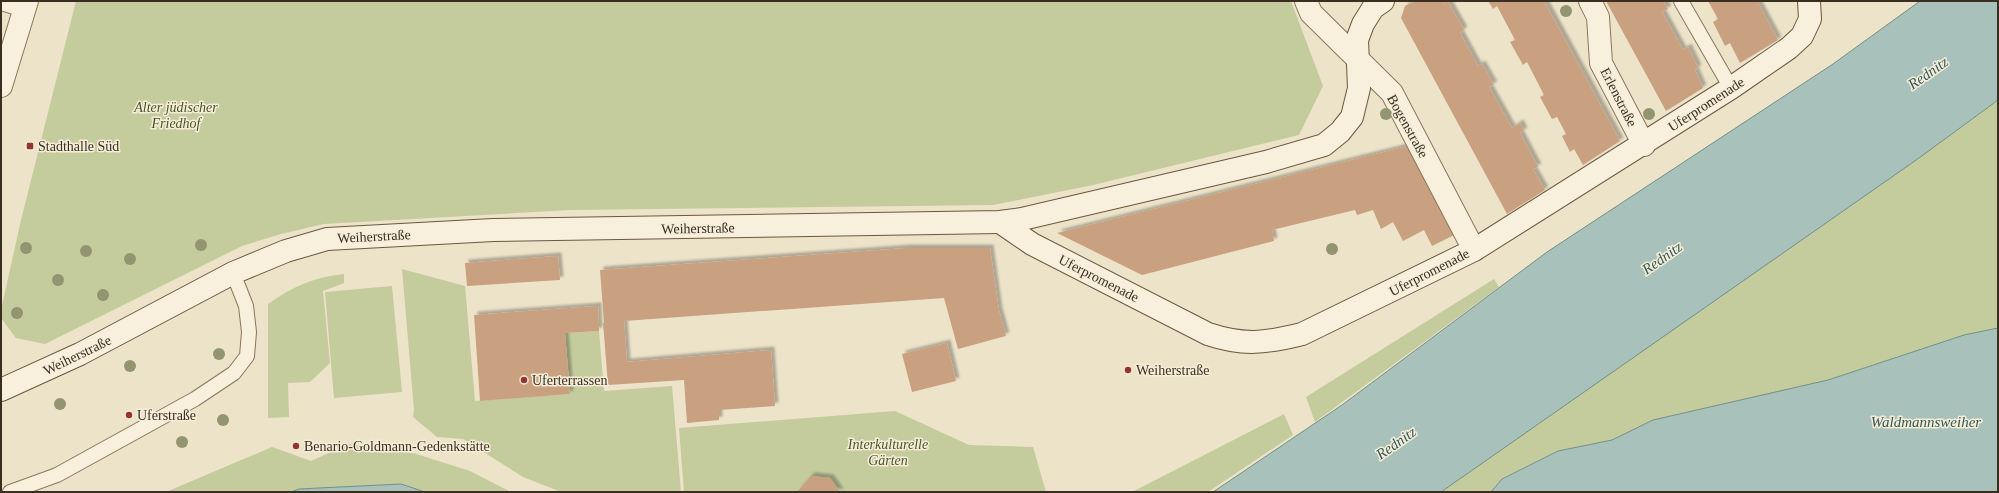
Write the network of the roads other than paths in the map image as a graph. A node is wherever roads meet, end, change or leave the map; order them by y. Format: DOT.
graph roads {
  1 [pos="1306,1"];
  2 [pos="1383,1"];
  3 [pos="1590,1"];
  4 [pos="1681,1"];
  5 [pos="1,3"];
  6 [pos="1810,3"];
  7 [pos="26,5"];
  8 [pos="5,56"];
  9 [pos="1359,61"];
  10 [pos="1,86"];
  11 [pos="1731,88"];
  12 [pos="1644,144"];
  13 [pos="1000,222"];
  14 [pos="1474,250"];
  15 [pos="233,274"];
  16 [pos="1,390"];
  17 [pos="10,492"];
  1 -- 9 [label="street, Bogenstraße"];
  2 -- 9 [label="street, Weiherstraße"];
  3 -- 12 [label="street, Erlenstraße"];
  4 -- 11 [label="lane"];
  5 -- 7 [label="lane"];
  6 -- 11 [label="street, Uferpromenade"];
  7 -- 8 [label="street"];
  8 -- 10 [label="street"];
  9 -- 13 [label="street, Weiherstraße"];
  9 -- 14 [label="street, Bogenstraße"];
  11 -- 12 [label="street, Uferpromenade"];
  12 -- 14 [label="street, Uferpromenade"];
  13 -- 14 [label="street, Uferpromenade"];
  13 -- 15 [label="street, Weiherstraße"];
  15 -- 16 [label="street, Weiherstraße"];
  15 -- 17 [label="lane"];
}
